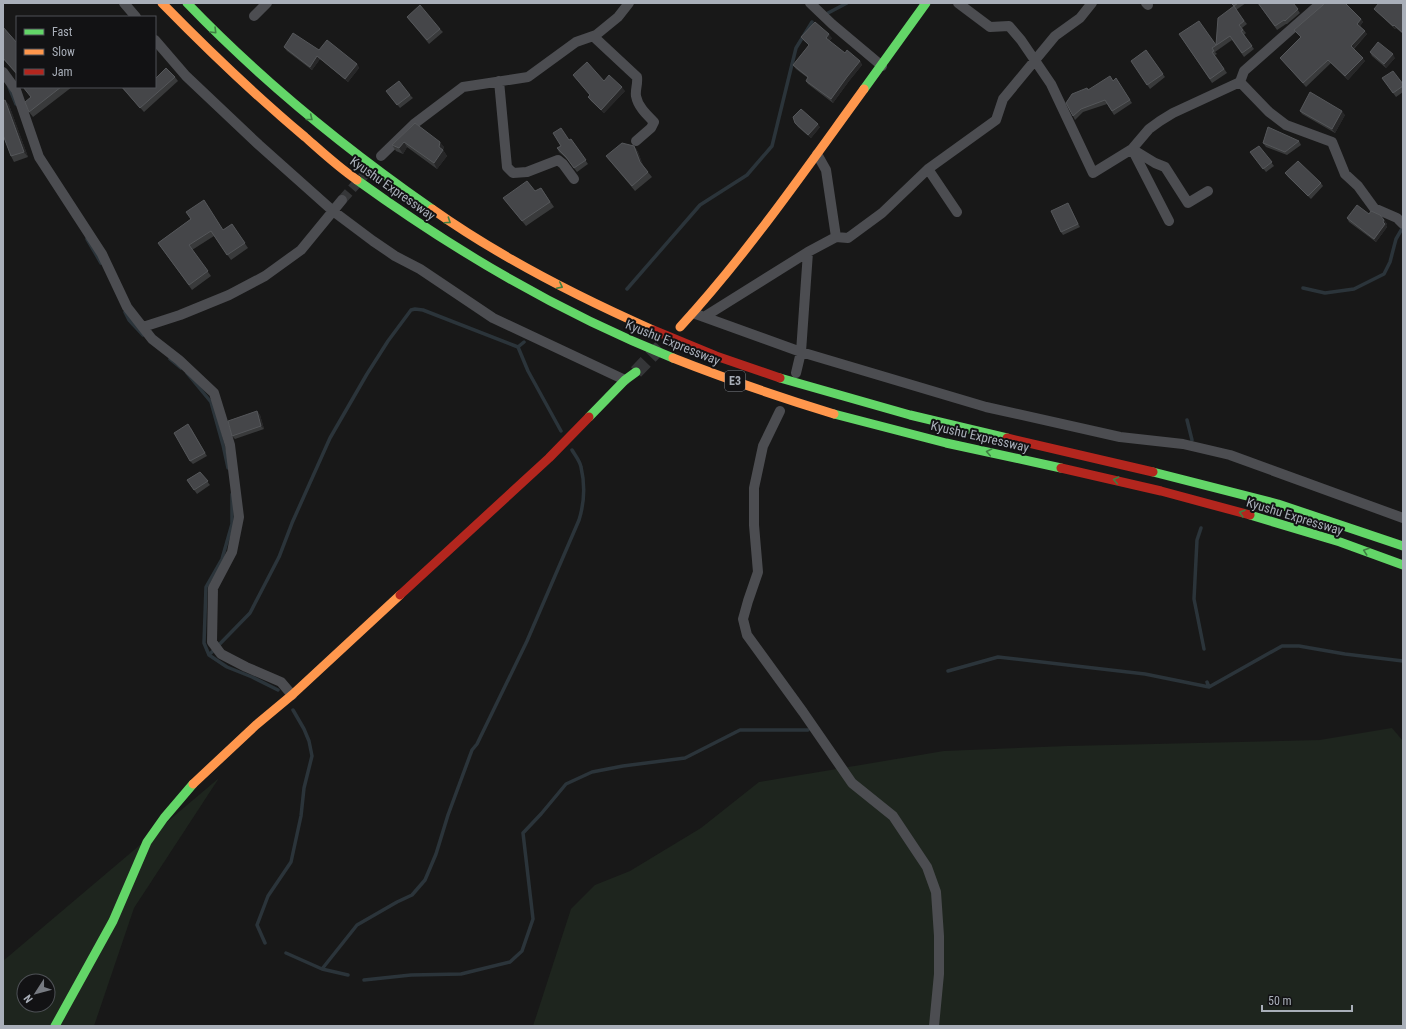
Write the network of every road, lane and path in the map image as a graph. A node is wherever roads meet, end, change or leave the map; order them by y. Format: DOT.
graph roads {
  1 [pos="124,3"];
  2 [pos="162,3"];
  3 [pos="187,3"];
  4 [pos="267,3"];
  5 [pos="630,3"];
  6 [pos="810,3"];
  7 [pos="926,3"];
  8 [pos="958,3"];
  9 [pos="1092,3"];
  10 [pos="1321,3"];
  11 [pos="135,16"];
  12 [pos="254,16"];
  13 [pos="594,36"];
  14 [pos="156,41"];
  15 [pos="1035,61"];
  16 [pos="882,66"];
  17 [pos="3,72"];
  18 [pos="499,81"];
  19 [pos="1240,82"];
  20 [pos="636,141"];
  21 [pos="1132,149"];
  22 [pos="817,154"];
  23 [pos="381,156"];
  24 [pos="928,170"];
  25 [pos="574,179"];
  26 [pos="1208,191"];
  27 [pos="342,200"];
  28 [pos="333,211"];
  29 [pos="958,212"];
  30 [pos="1169,221"];
  31 [pos="1400,221"];
  32 [pos="836,237"];
  33 [pos="808,252"];
  34 [pos="693,313"];
  35 [pos="704,317"];
  36 [pos="143,327"];
  37 [pos="680,327"];
  38 [pos="801,352"];
  39 [pos="636,372"];
  40 [pos="796,374"];
  41 [pos="625,380"];
  42 [pos="780,411"];
  43 [pos="1403,518"];
  44 [pos="1403,546"];
  45 [pos="1403,564"];
  46 [pos="292,695"];
  47 [pos="55,1026"];
  48 [pos="934,1026"];
  1 -- 11 [label="street"];
  45 -- 2 [label="main road, Kyushu Expressway / E3, one-way"];
  3 -- 44 [label="main road, Kyushu Expressway / E3, one-way"];
  4 -- 12 [label="street"];
  5 -- 13 [label="street"];
  6 -- 16 [label="street"];
  7 -- 16 [label="main road"];
  8 -- 15 [label="street"];
  9 -- 15 [label="street"];
  10 -- 19 [label="street"];
  13 -- 18 [label="street"];
  13 -- 20 [label="street"];
  14 -- 28 [label="street"];
  15 -- 21 [label="street"];
  15 -- 24 [label="street"];
  16 -- 22 [label="main road"];
  17 -- 36 [label="street"];
  18 -- 23 [label="street"];
  18 -- 25 [label="street"];
  19 -- 21 [label="street"];
  19 -- 31 [label="street"];
  21 -- 26 [label="street"];
  21 -- 30 [label="street"];
  22 -- 32 [label="street"];
  22 -- 34 [label="main road"];
  24 -- 29 [label="street"];
  24 -- 32 [label="street"];
  27 -- 28 [label="street"];
  28 -- 36 [label="street"];
  28 -- 41 [label="street"];
  32 -- 33 [label="street"];
  33 -- 35 [label="street"];
  33 -- 38 [label="street"];
  34 -- 35 [label="street"];
  34 -- 37 [label="main road"];
  35 -- 38 [label="street"];
  36 -- 46 [label="street"];
  38 -- 40 [label="street"];
  38 -- 43 [label="street"];
  39 -- 41 [label="main road"];
  41 -- 46 [label="main road"];
  42 -- 48 [label="street"];
  46 -- 47 [label="main road"];
}
